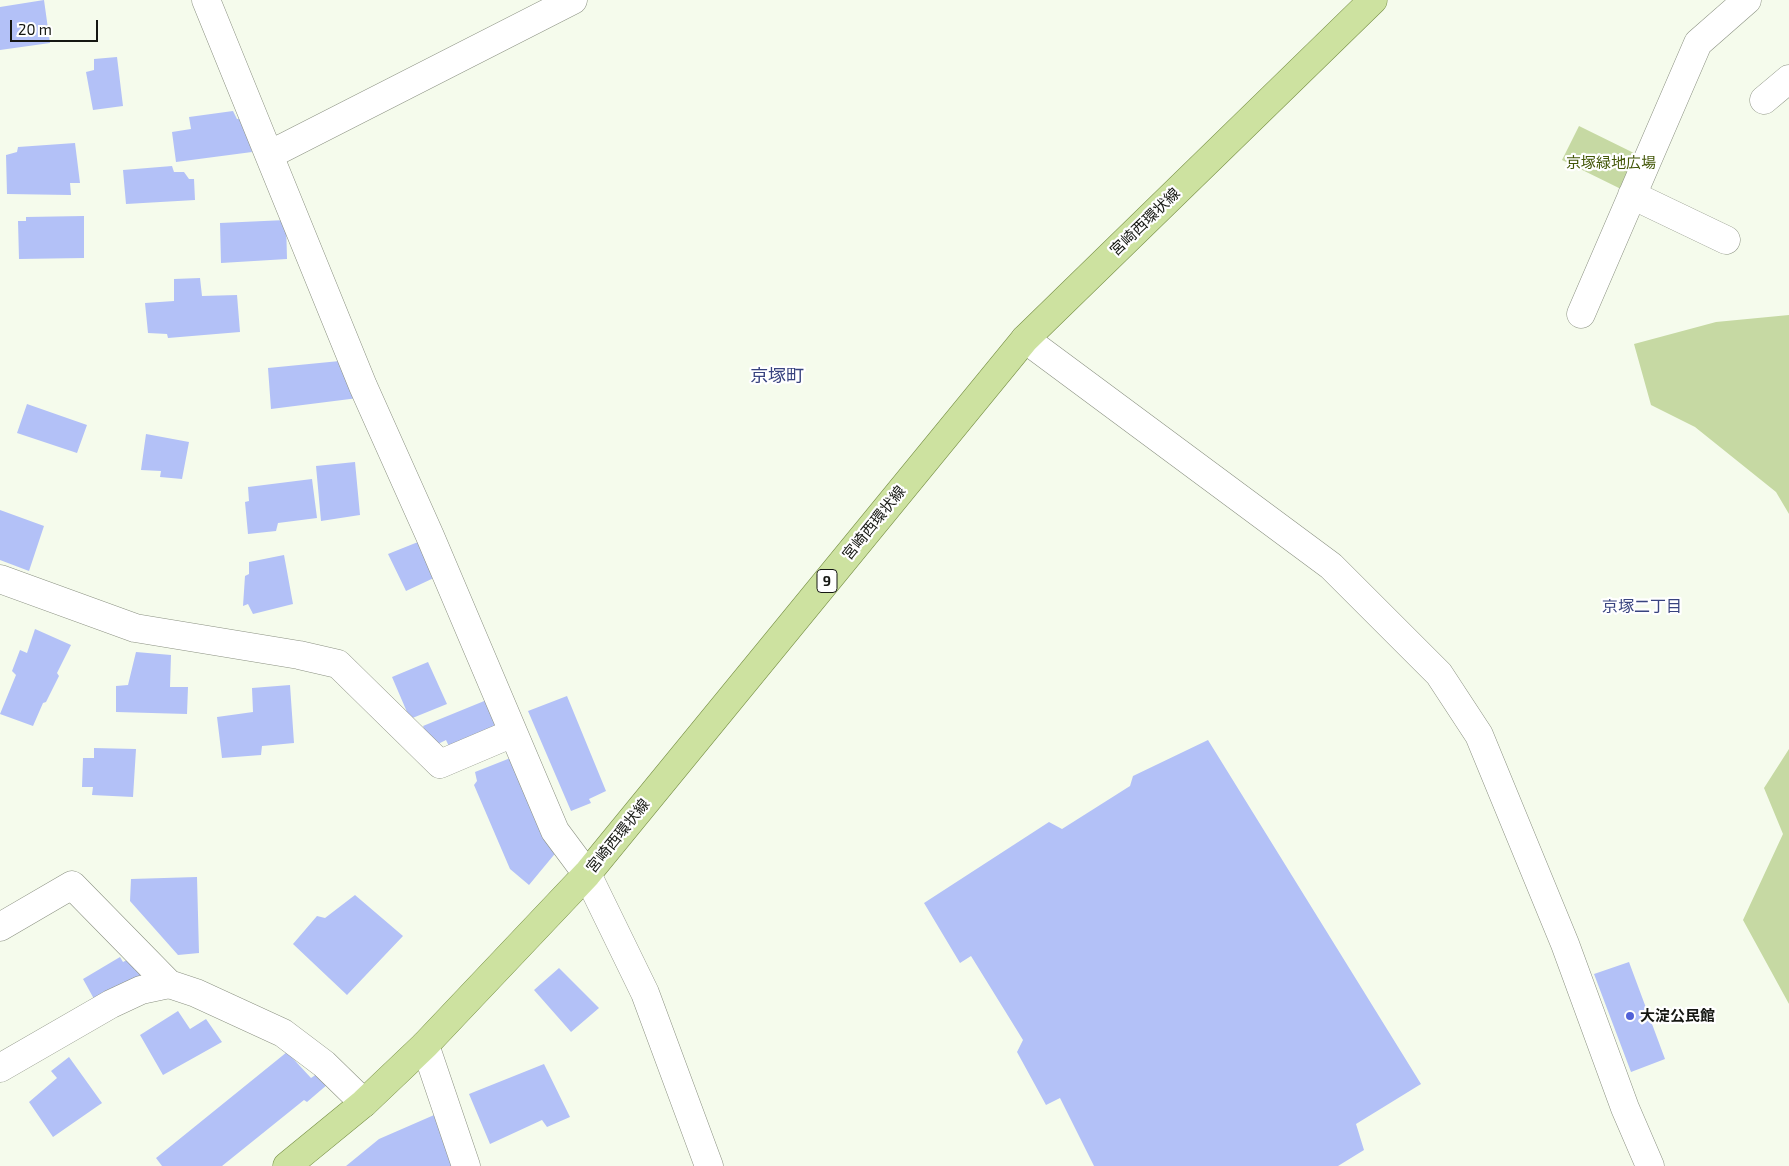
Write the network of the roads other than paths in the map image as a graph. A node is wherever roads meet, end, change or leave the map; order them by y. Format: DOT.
graph roads {
  1 [pos="206,0"];
  2 [pos="573,0"];
  3 [pos="1373,0"];
  4 [pos="1747,0"];
  5 [pos="1789,79"];
  6 [pos="1764,100"];
  7 [pos="269,155"];
  8 [pos="1632,195"];
  9 [pos="1726,240"];
  10 [pos="1581,314"];
  11 [pos="1025,339"];
  12 [pos="0,579"];
  13 [pos="513,733"];
  14 [pos="587,874"];
  15 [pos="0,927"];
  16 [pos="169,984"];
  17 [pos="425,1045"];
  18 [pos="0,1068"];
  19 [pos="364,1103"];
  20 [pos="296,1163"];
  21 [pos="466,1166"];
  22 [pos="709,1166"];
  23 [pos="1650,1166"];
  1 -- 7 [label="street"];
  2 -- 7 [label="street"];
  3 -- 11 [label="main road, 宮崎西環状線 / 9"];
  4 -- 8 [label="street"];
  5 -- 6 [label="street"];
  7 -- 13 [label="street"];
  8 -- 9 [label="street"];
  8 -- 10 [label="street"];
  11 -- 14 [label="main road, 宮崎西環状線 / 9"];
  11 -- 23 [label="street"];
  12 -- 13 [label="street"];
  13 -- 14 [label="street"];
  14 -- 17 [label="main road, 宮崎西環状線 / 9"];
  14 -- 22 [label="street"];
  15 -- 16 [label="street"];
  16 -- 18 [label="street"];
  16 -- 19 [label="street"];
  17 -- 19 [label="main road, 宮崎西環状線 / 9"];
  17 -- 21 [label="street"];
  19 -- 20 [label="main road, 宮崎西環状線 / 9"];
}
